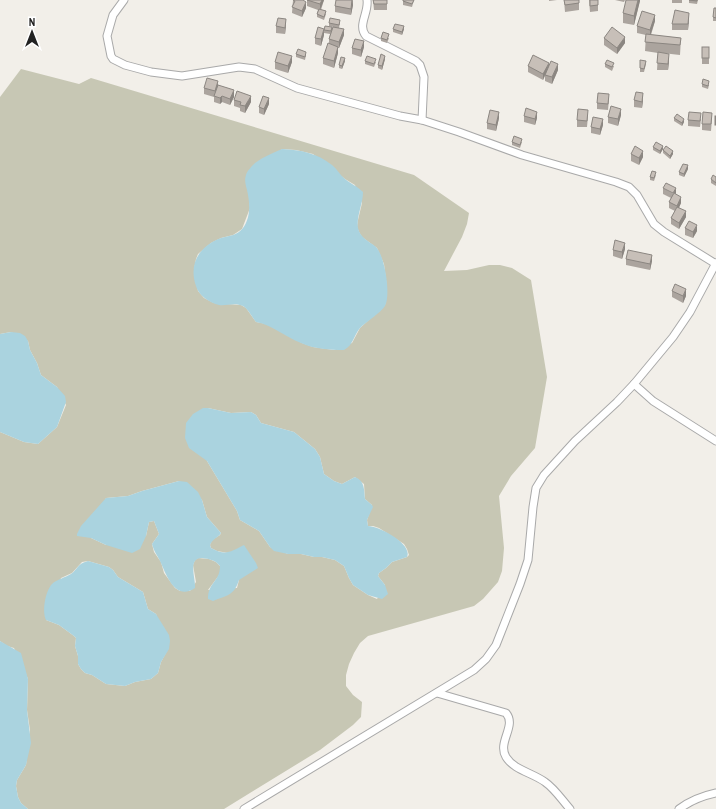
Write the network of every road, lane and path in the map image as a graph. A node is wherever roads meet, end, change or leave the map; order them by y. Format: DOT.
graph roads {
  1 [pos="124,0"];
  2 [pos="367,0"];
  3 [pos="422,120"];
  4 [pos="716,264"];
  5 [pos="634,384"];
  6 [pos="716,441"];
  7 [pos="437,693"];
  8 [pos="716,794"];
  9 [pos="244,809"];
  10 [pos="570,809"];
  11 [pos="679,809"];
  1 -- 3 [label="street"];
  2 -- 3 [label="street"];
  3 -- 4 [label="street"];
  4 -- 5 [label="street"];
  5 -- 6 [label="street"];
  5 -- 7 [label="street"];
  7 -- 9 [label="street"];
  7 -- 10 [label="street"];
  8 -- 11 [label="street"];
}
